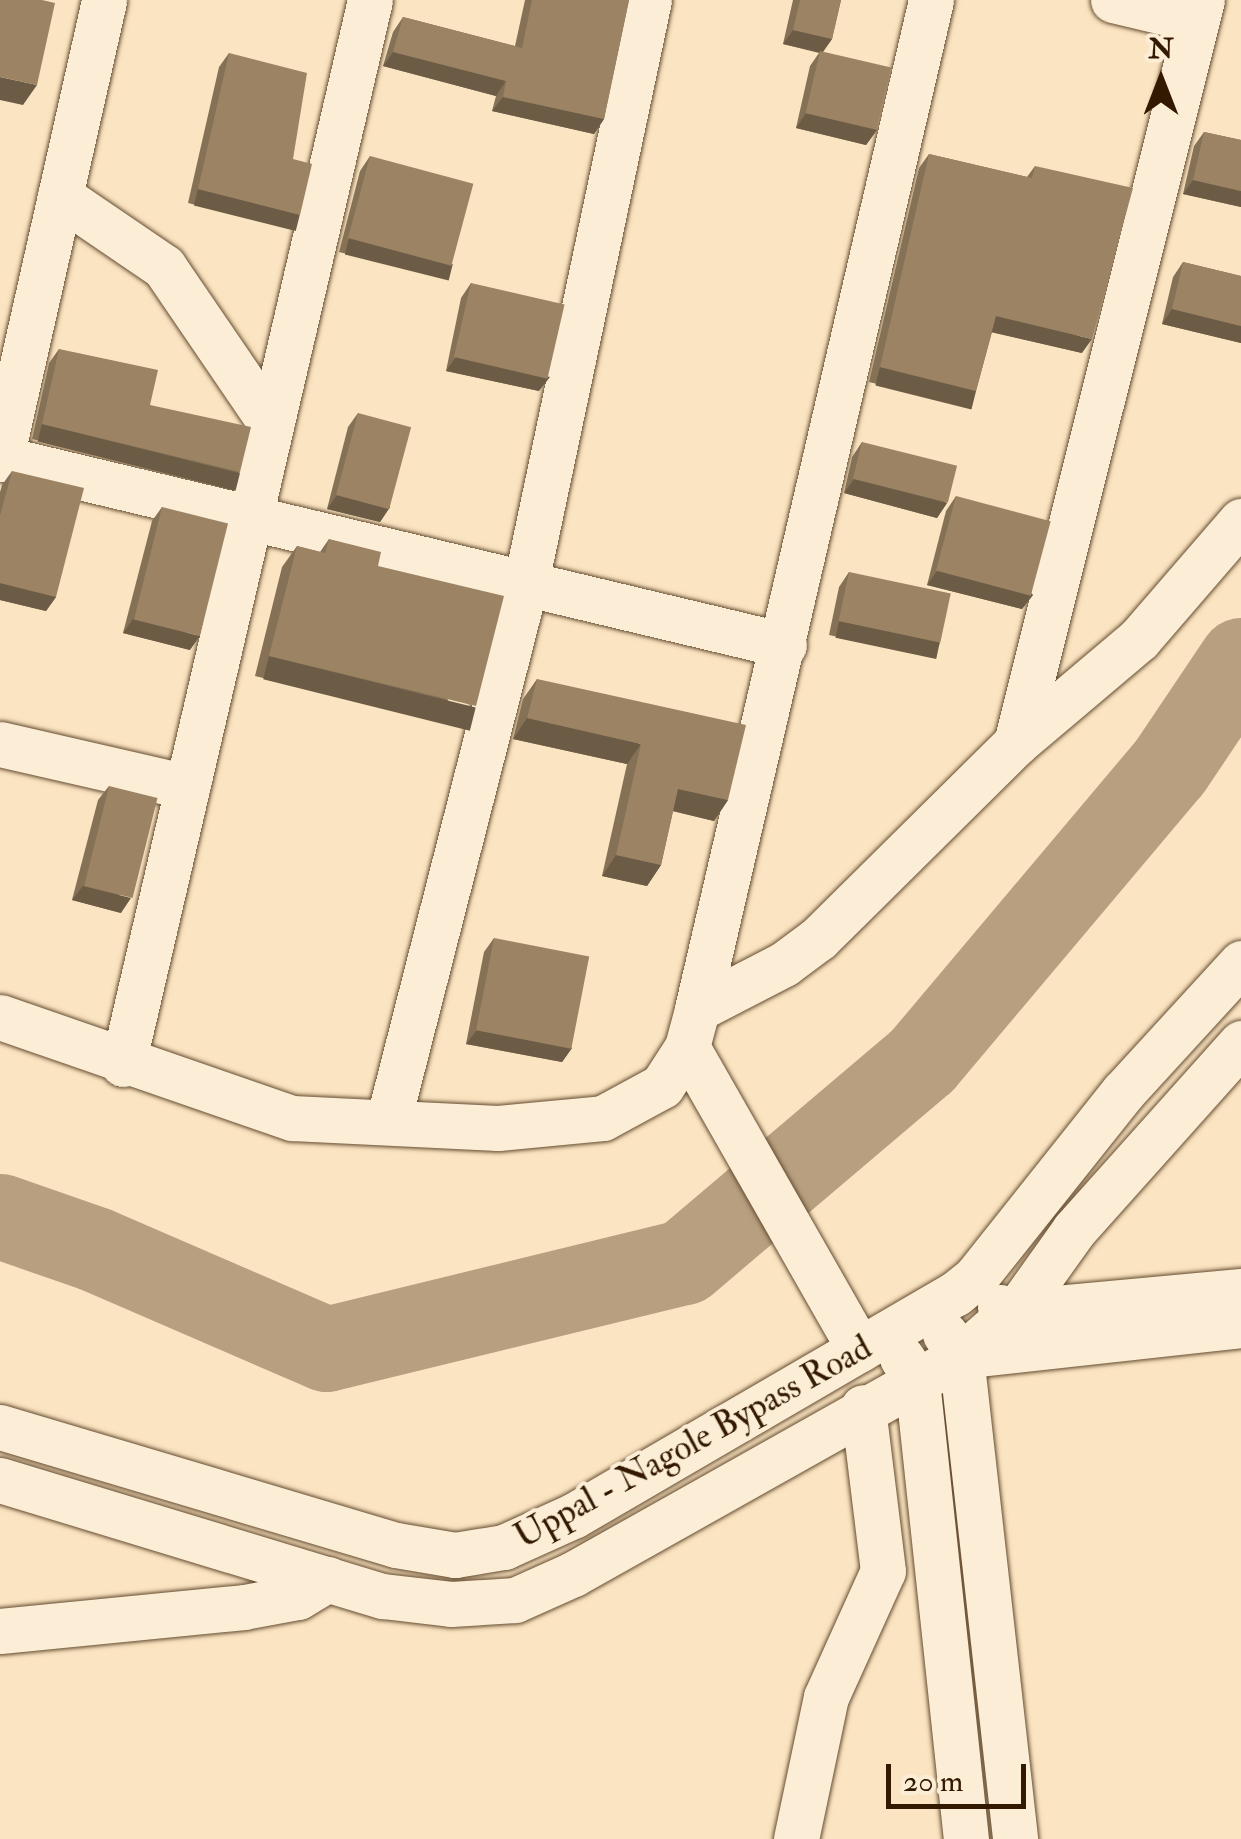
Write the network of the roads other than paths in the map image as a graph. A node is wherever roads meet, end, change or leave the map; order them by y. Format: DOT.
graph roads {
  1 [pos="104,0"];
  2 [pos="370,0"];
  3 [pos="649,0"];
  4 [pos="931,0"];
  5 [pos="1113,0"];
  6 [pos="1200,10"];
  7 [pos="60,196"];
  8 [pos="271,424"];
  9 [pos="1,458"];
  10 [pos="250,515"];
  11 [pos="1241,521"];
  12 [pos="526,582"];
  13 [pos="784,644"];
  14 [pos="1016,743"];
  15 [pos="0,744"];
  16 [pos="188,787"];
  17 [pos="1241,963"];
  18 [pos="0,1017"];
  19 [pos="692,1028"];
  20 [pos="1241,1043"];
  21 [pos="123,1064"];
  22 [pos="388,1122"];
  23 [pos="1241,1291"];
  24 [pos="942,1303"];
  25 [pos="1014,1312"];
  26 [pos="1241,1325"];
  27 [pos="873,1342"];
  28 [pos="962,1356"];
  29 [pos="917,1381"];
  30 [pos="863,1408"];
  31 [pos="0,1428"];
  32 [pos="0,1480"];
  33 [pos="328,1579"];
  34 [pos="0,1631"];
  35 [pos="796,1839"];
  36 [pos="966,1839"];
  37 [pos="1016,1839"];
  1 -- 7 [label="street"];
  2 -- 8 [label="street"];
  3 -- 12 [label="street"];
  4 -- 13 [label="street"];
  5 -- 6 [label="street"];
  6 -- 14 [label="street"];
  7 -- 8 [label="street"];
  7 -- 9 [label="street"];
  8 -- 10 [label="street"];
  9 -- 10 [label="street"];
  10 -- 12 [label="street"];
  10 -- 16 [label="street"];
  11 -- 14 [label="street"];
  12 -- 13 [label="street"];
  12 -- 22 [label="street"];
  13 -- 19 [label="street"];
  14 -- 19 [label="street"];
  15 -- 16 [label="street"];
  16 -- 21 [label="street"];
  17 -- 24 [label="street, Uppal - Nagole Bypass Road"];
  18 -- 21 [label="street"];
  19 -- 22 [label="street"];
  19 -- 27 [label="street"];
  20 -- 25 [label="street, Uppal - Nagole Bypass Road"];
  21 -- 22 [label="street"];
  23 -- 25 [label="street"];
  24 -- 25 [label="street"];
  24 -- 27 [label="street, Uppal - Nagole Bypass Road"];
  24 -- 28 [label="street"];
  25 -- 28 [label="street, Uppal - Nagole Bypass Road"];
  26 -- 28 [label="street"];
  27 -- 29 [label="street"];
  27 -- 31 [label="street, Uppal - Nagole Bypass Road"];
  28 -- 29 [label="street, Uppal - Nagole Bypass Road"];
  28 -- 37 [label="street"];
  29 -- 30 [label="street, Uppal - Nagole Bypass Road"];
  29 -- 36 [label="street"];
  30 -- 33 [label="street, Uppal - Nagole Bypass Road"];
  30 -- 35 [label="street"];
  32 -- 33 [label="street, Uppal - Nagole Bypass Road"];
  33 -- 34 [label="street"];
}
